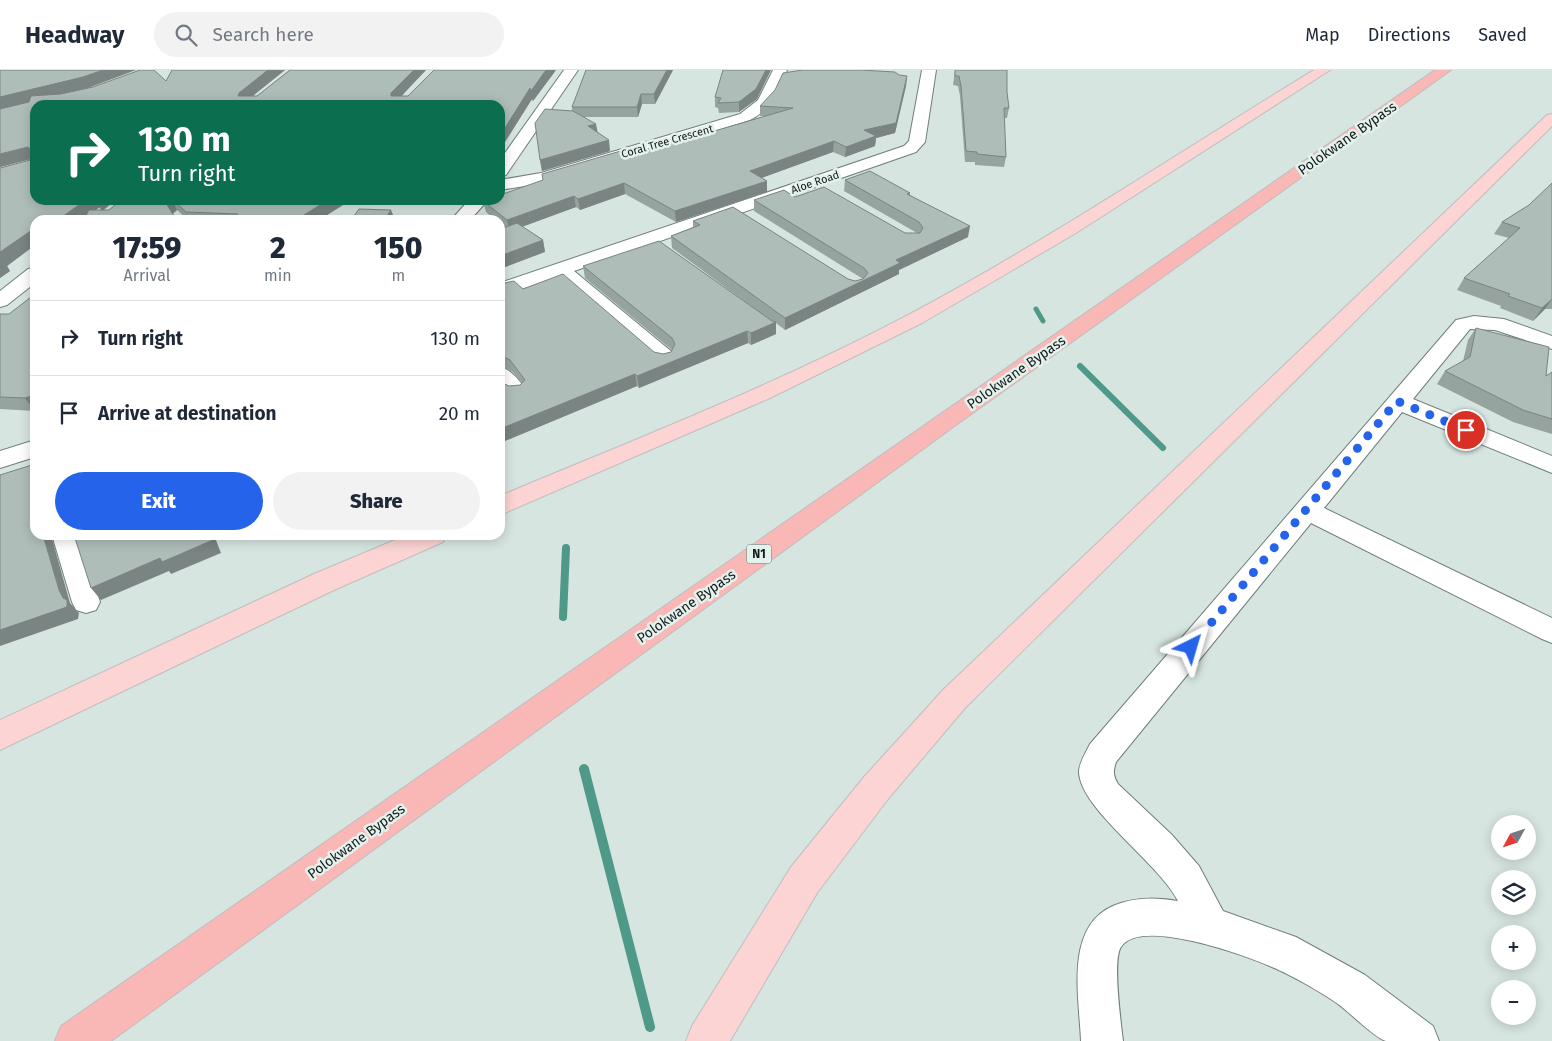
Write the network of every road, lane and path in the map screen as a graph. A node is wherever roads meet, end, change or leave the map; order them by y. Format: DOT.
graph roads {
  1 [pos="571,70"];
  2 [pos="780,70"];
  3 [pos="1323,70"];
  4 [pos="1444,70"];
  5 [pos="924,75"];
  6 [pos="1552,118"];
  7 [pos="505,165"];
  8 [pos="814,183"];
  9 [pos="505,184"];
  10 [pos="830,192"];
  11 [pos="474,205"];
  12 [pos="735,210"];
  13 [pos="465,215"];
  14 [pos="751,220"];
  15 [pos="560,269"];
  16 [pos="30,277"];
  17 [pos="505,288"];
  18 [pos="0,301"];
  19 [pos="1552,344"];
  20 [pos="664,357"];
  21 [pos="505,380"];
  22 [pos="515,391"];
  23 [pos="1397,401"];
  24 [pos="30,450"];
  25 [pos="0,460"];
  26 [pos="1552,465"];
  27 [pos="505,504"];
  28 [pos="1306,510"];
  29 [pos="67,540"];
  30 [pos="421,540"];
  31 [pos="86,602"];
  32 [pos="1552,631"];
  33 [pos="0,736"];
  34 [pos="1210,926"];
  35 [pos="76,1041"];
  36 [pos="707,1041"];
  37 [pos="1102,1041"];
  38 [pos="1418,1041"];
  1 -- 7 [label="street"];
  2 -- 9 [label="street, Coral Tree Crescent"];
  3 -- 27 [label="main road"];
  4 -- 35 [label="highway, Polokwane Bypass / N1"];
  5 -- 8 [label="street, Aloe Road"];
  6 -- 36 [label="main road"];
  8 -- 10 [label="street"];
  8 -- 12 [label="street, Aloe Road"];
  11 -- 13 [label="street"];
  12 -- 14 [label="street"];
  12 -- 15 [label="street, Aloe Road"];
  15 -- 17 [label="street, Aloe Road"];
  15 -- 20 [label="street"];
  16 -- 18 [label="street"];
  19 -- 23 [label="street"];
  21 -- 22 [label="street"];
  23 -- 26 [label="street"];
  23 -- 28 [label="street"];
  24 -- 25 [label="street"];
  28 -- 32 [label="street"];
  28 -- 34 [label="street"];
  29 -- 31 [label="street"];
  30 -- 33 [label="main road"];
  34 -- 37 [label="street"];
  34 -- 38 [label="street"];
}
